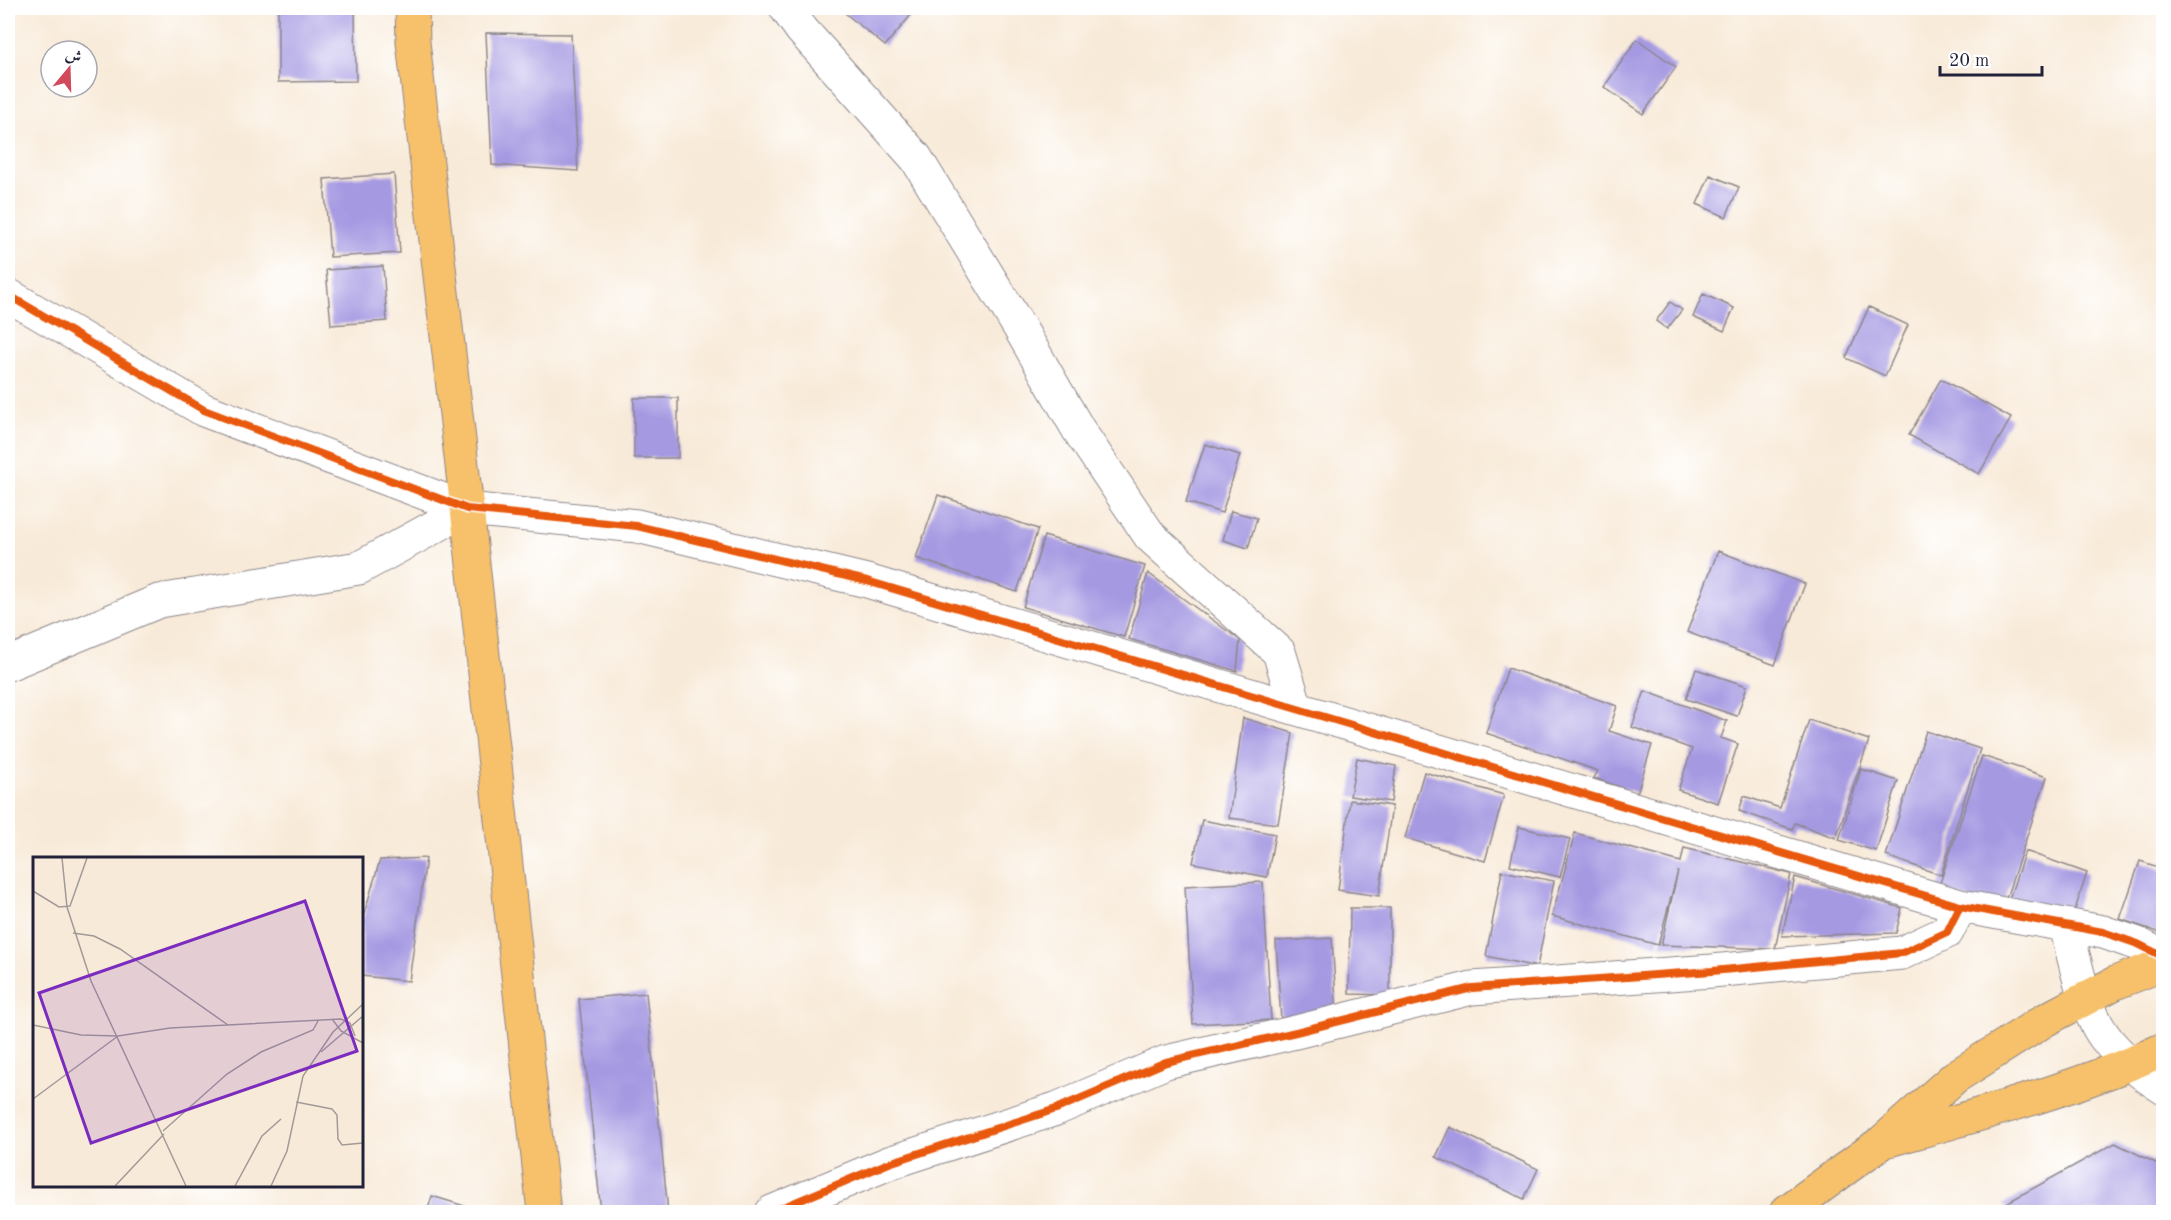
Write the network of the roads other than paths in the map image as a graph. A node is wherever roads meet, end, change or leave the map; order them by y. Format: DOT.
graph roads {
  1 [pos="412,8"];
  2 [pos="786,8"];
  3 [pos="8,295"];
  4 [pos="467,509"];
  5 [pos="8,664"];
  6 [pos="1296,708"];
  7 [pos="1960,906"];
  8 [pos="2066,926"];
  9 [pos="2163,957"];
  10 [pos="2163,964"];
  11 [pos="2086,998"];
  12 [pos="2163,1049"];
  13 [pos="2131,1064"];
  14 [pos="2163,1088"];
  15 [pos="1882,1143"];
  16 [pos="544,1212"];
  17 [pos="772,1212"];
  18 [pos="1786,1212"];
  1 -- 4 [label="main road"];
  2 -- 6 [label="street"];
  3 -- 4 [label="street"];
  4 -- 5 [label="street"];
  4 -- 6 [label="street"];
  4 -- 16 [label="main road"];
  6 -- 7 [label="street"];
  7 -- 8 [label="street"];
  7 -- 17 [label="street"];
  8 -- 9 [label="street"];
  8 -- 11 [label="street"];
  10 -- 11 [label="main road"];
  11 -- 13 [label="street"];
  11 -- 15 [label="main road"];
  12 -- 13 [label="main road"];
  13 -- 14 [label="street"];
  13 -- 15 [label="main road"];
  15 -- 18 [label="main road"];
}
